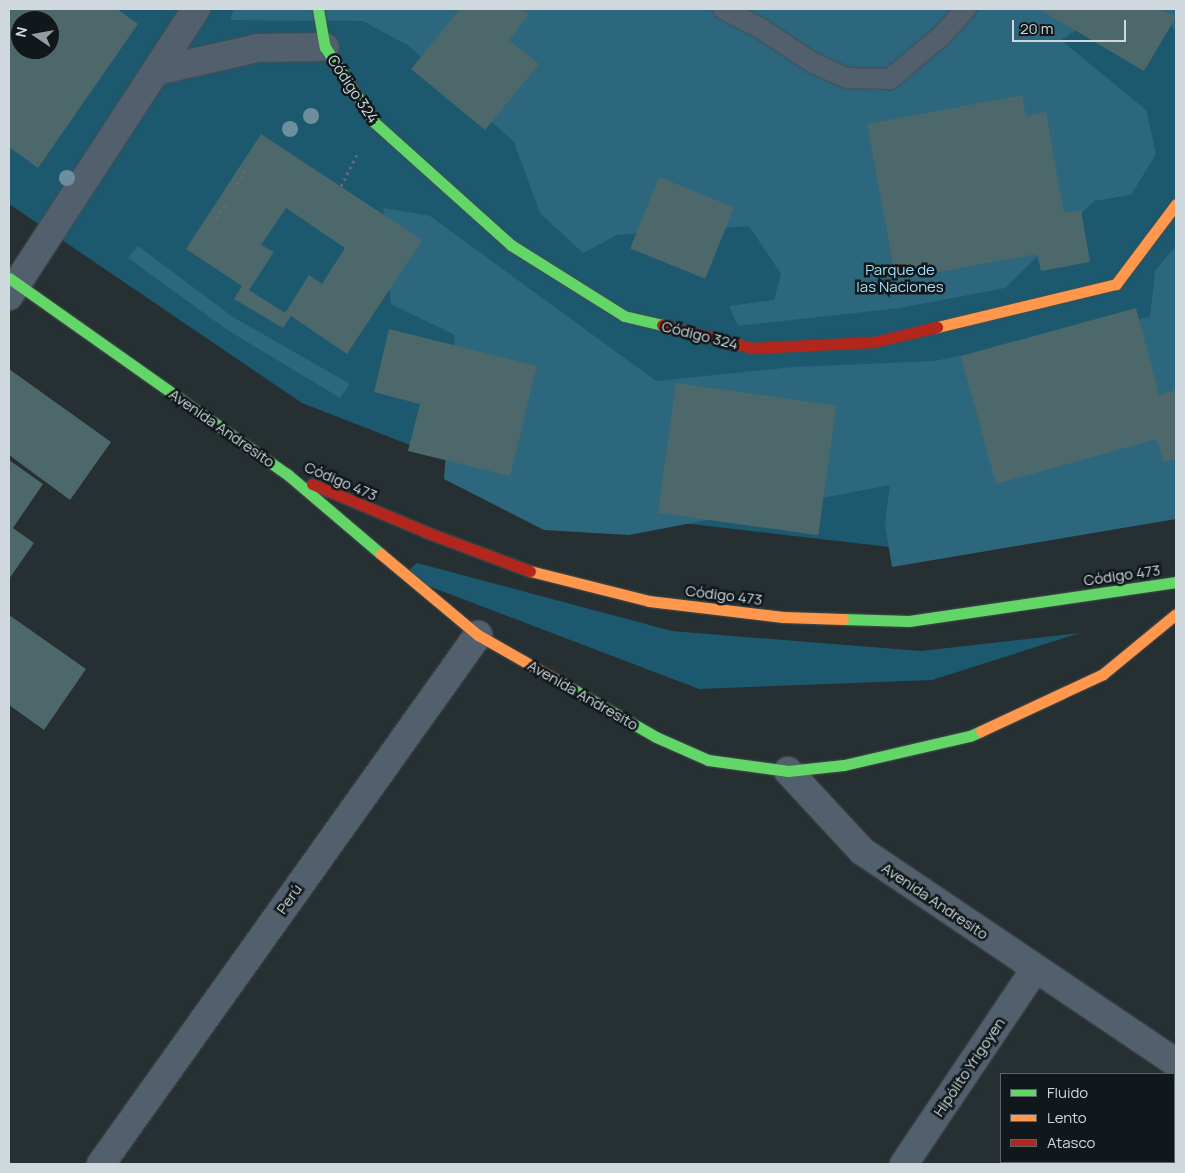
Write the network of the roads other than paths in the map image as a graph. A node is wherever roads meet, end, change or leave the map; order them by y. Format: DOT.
graph roads {
  1 [pos="196,9"];
  2 [pos="318,9"];
  3 [pos="723,9"];
  4 [pos="966,9"];
  5 [pos="325,48"];
  6 [pos="156,71"];
  7 [pos="1176,204"];
  8 [pos="11,286"];
  9 [pos="287,474"];
  10 [pos="1176,582"];
  11 [pos="1176,614"];
  12 [pos="478,634"];
  13 [pos="788,771"];
  14 [pos="1035,969"];
  15 [pos="1176,1063"];
  16 [pos="101,1164"];
  17 [pos="904,1164"];
  1 -- 6 [label="street"];
  2 -- 5 [label="street, Código 324"];
  3 -- 4 [label="lane"];
  5 -- 6 [label="street"];
  5 -- 7 [label="street, Código 324"];
  6 -- 8 [label="street"];
  8 -- 9 [label="street, Avenida Andresito"];
  9 -- 10 [label="street, Código 473"];
  9 -- 12 [label="street, Avenida Andresito"];
  11 -- 13 [label="street"];
  12 -- 13 [label="street, Avenida Andresito"];
  12 -- 16 [label="street, Perú"];
  13 -- 14 [label="street, Avenida Andresito"];
  14 -- 15 [label="street, Avenida Andresito"];
  14 -- 17 [label="street, Hipólito Yrigoyen"];
}
